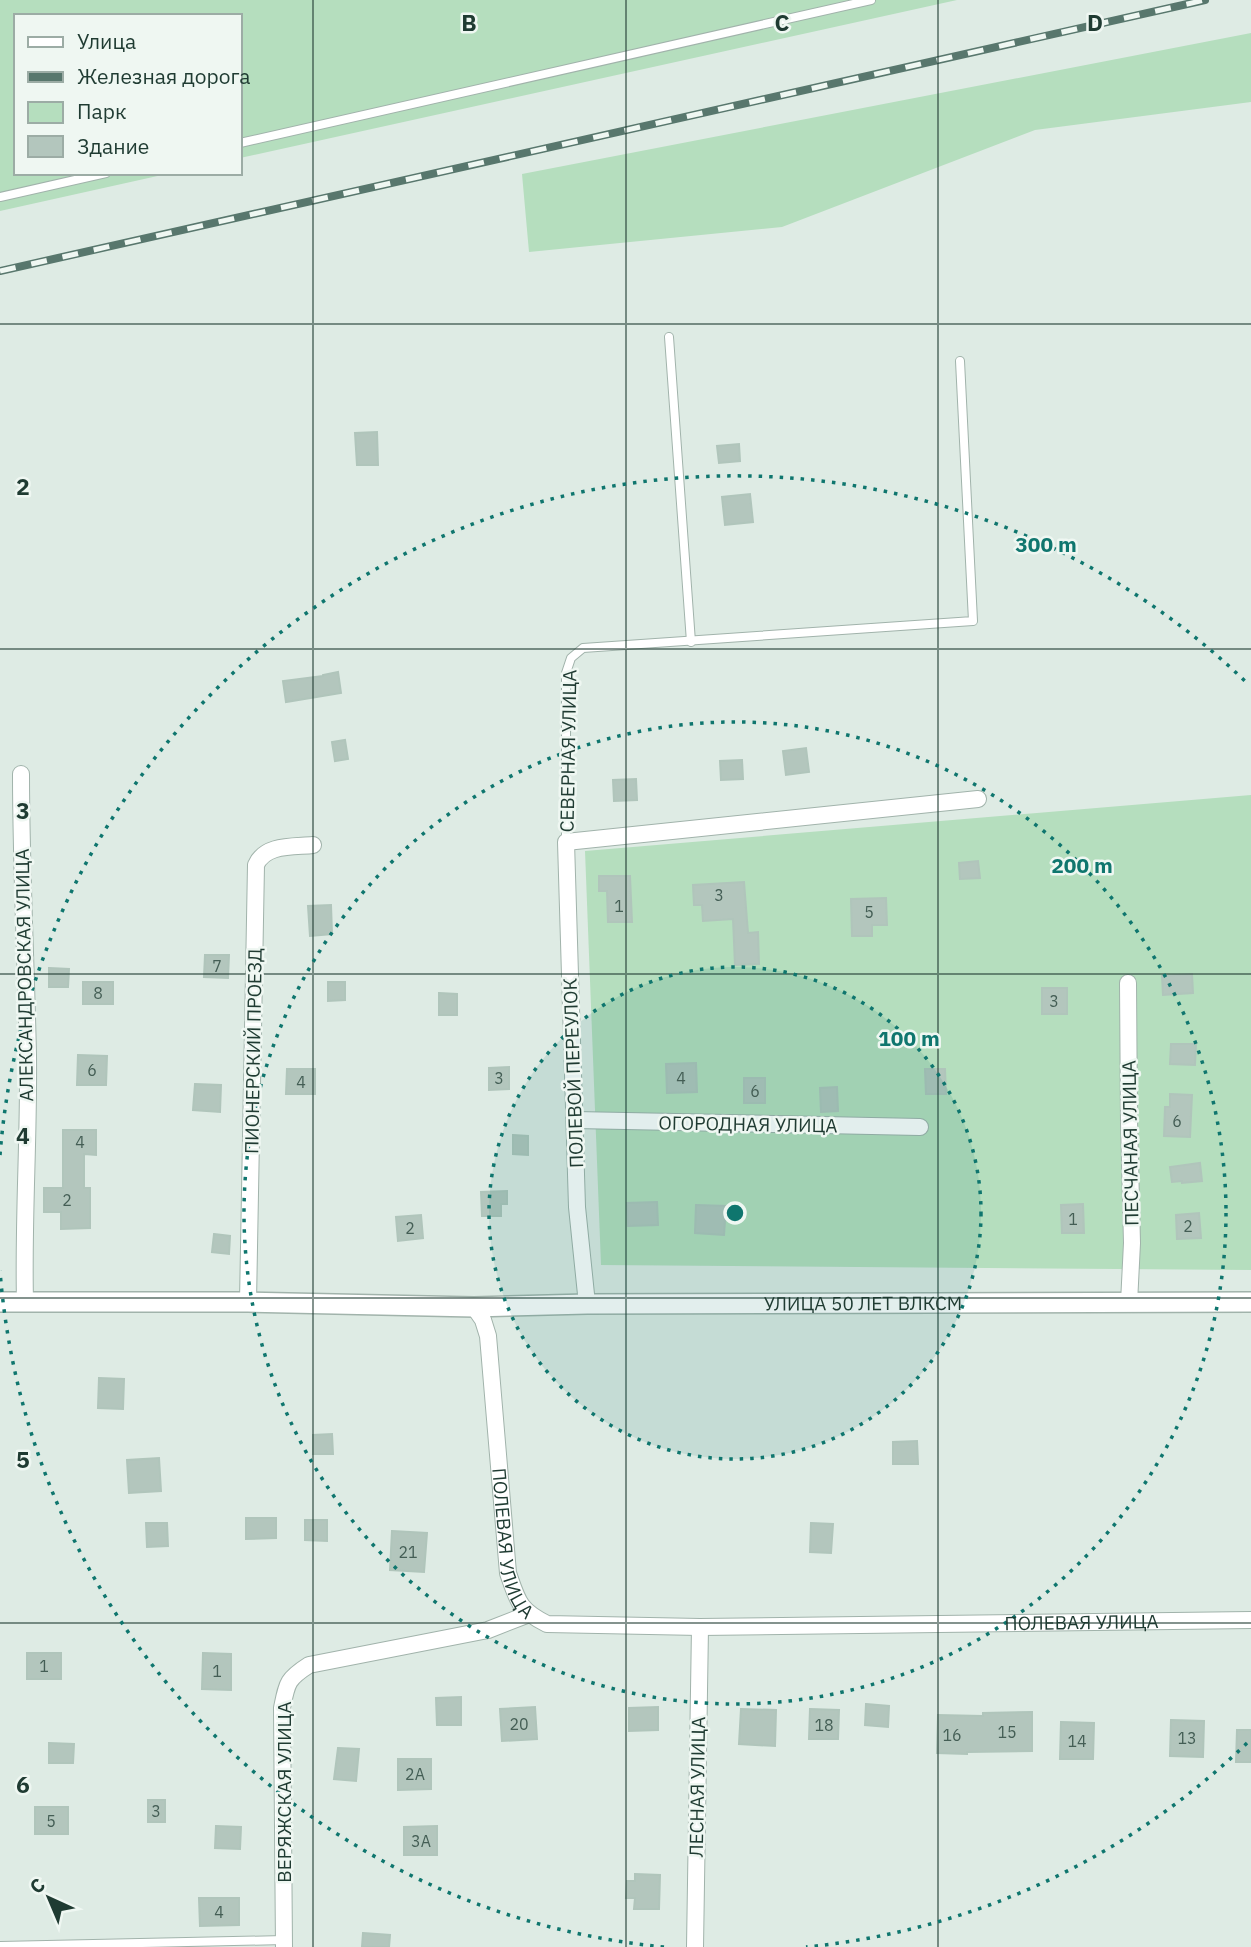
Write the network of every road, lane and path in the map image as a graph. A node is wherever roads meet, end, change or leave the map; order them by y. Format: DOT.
graph roads {
  1 [pos="870,0"];
  2 [pos="242,143"];
  3 [pos="97,175"];
  4 [pos="0,197"];
  5 [pos="669,337"];
  6 [pos="960,361"];
  7 [pos="691,642"];
  8 [pos="21,774"];
  9 [pos="978,799"];
  10 [pos="566,842"];
  11 [pos="313,845"];
  12 [pos="1129,983"];
  13 [pos="575,1120"];
  14 [pos="920,1127"];
  15 [pos="25,1301"];
  16 [pos="1251,1301"];
  17 [pos="0,1302"];
  18 [pos="248,1302"];
  19 [pos="1129,1303"];
  20 [pos="587,1304"];
  21 [pos="474,1307"];
  22 [pos="529,1614"];
  23 [pos="1251,1620"];
  24 [pos="700,1627"];
  25 [pos="284,1943"];
  26 [pos="0,1946"];
  27 [pos="695,1947"];
  1 -- 2 [label="lane"];
  3 -- 4 [label="lane"];
  5 -- 7 [label="lane"];
  6 -- 7 [label="lane, СЕВЕРНАЯ УЛИЦА"];
  7 -- 10 [label="lane, СЕВЕРНАЯ УЛИЦА"];
  8 -- 15 [label="street, АЛЕКСАНДРОВСКАЯ УЛИЦА"];
  9 -- 10 [label="street"];
  10 -- 13 [label="street, ПОЛЕВОЙ ПЕРЕУЛОК"];
  11 -- 18 [label="street, ПИОНЕРСКИЙ ПРОЕЗД"];
  12 -- 19 [label="street, ПЕСЧАНАЯ УЛИЦА"];
  13 -- 14 [label="street, ОГОРОДНАЯ УЛИЦА"];
  13 -- 20 [label="street, ПОЛЕВОЙ ПЕРЕУЛОК"];
  15 -- 17 [label="street"];
  15 -- 18 [label="street"];
  16 -- 19 [label="street, УЛИЦА 50 ЛЕТ ВЛКСМ"];
  18 -- 21 [label="street"];
  19 -- 20 [label="street, УЛИЦА 50 ЛЕТ ВЛКСМ"];
  20 -- 21 [label="street, УЛИЦА 50 ЛЕТ ВЛКСМ"];
  21 -- 22 [label="street, ПОЛЕВАЯ УЛИЦА"];
  22 -- 24 [label="street, ПОЛЕВАЯ УЛИЦА"];
  22 -- 25 [label="street, ВЕРЯЖСКАЯ УЛИЦА"];
  23 -- 24 [label="street, ПОЛЕВАЯ УЛИЦА"];
  24 -- 27 [label="street, ЛЕСНАЯ УЛИЦА"];
  25 -- 26 [label="lane"];
}
